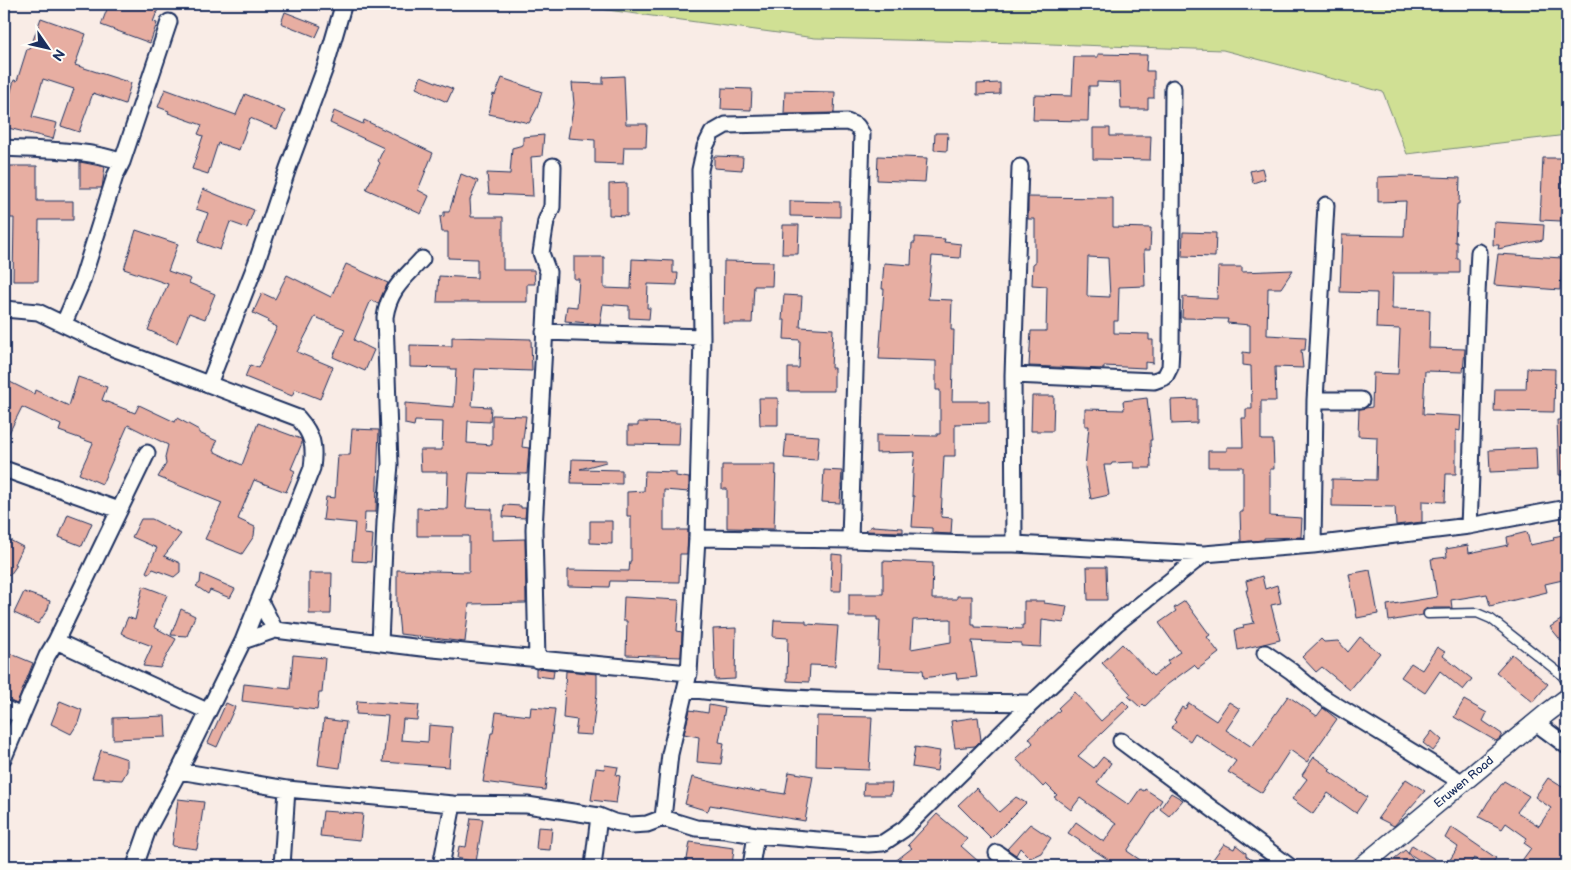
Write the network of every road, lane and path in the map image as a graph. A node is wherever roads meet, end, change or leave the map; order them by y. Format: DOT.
graph roads {
  1 [pos="343,6"];
  2 [pos="170,22"];
  3 [pos="1173,88"];
  4 [pos="4,148"];
  5 [pos="122,162"];
  6 [pos="553,166"];
  7 [pos="1020,168"];
  8 [pos="1326,205"];
  9 [pos="1479,252"];
  10 [pos="422,259"];
  11 [pos="4,308"];
  12 [pos="64,323"];
  13 [pos="544,332"];
  14 [pos="702,337"];
  15 [pos="1013,375"];
  16 [pos="209,384"];
  17 [pos="1316,400"];
  18 [pos="1362,400"];
  19 [pos="147,453"];
  20 [pos="4,469"];
  21 [pos="1567,508"];
  22 [pos="119,510"];
  23 [pos="1468,526"];
  24 [pos="697,538"];
  25 [pos="850,540"];
  26 [pos="1014,544"];
  27 [pos="1313,545"];
  28 [pos="1204,554"];
  29 [pos="260,600"];
  30 [pos="1428,614"];
  31 [pos="275,630"];
  32 [pos="56,641"];
  33 [pos="243,641"];
  34 [pos="380,643"];
  35 [pos="1265,653"];
  36 [pos="537,660"];
  37 [pos="689,673"];
  38 [pos="1567,683"];
  39 [pos="686,688"];
  40 [pos="1567,698"];
  41 [pos="1032,703"];
  42 [pos="4,708"];
  43 [pos="207,712"];
  44 [pos="21,716"];
  45 [pos="1536,723"];
  46 [pos="1121,741"];
  47 [pos="1567,746"];
  48 [pos="4,757"];
  49 [pos="179,771"];
  50 [pos="1463,783"];
  51 [pos="287,788"];
  52 [pos="453,804"];
  53 [pos="600,816"];
  54 [pos="663,818"];
  55 [pos="756,835"];
  56 [pos="997,853"];
  57 [pos="135,866"];
  58 [pos="282,866"];
  59 [pos="442,866"];
  60 [pos="593,866"];
  61 [pos="751,866"];
  62 [pos="1015,866"];
  63 [pos="1289,866"];
  64 [pos="1362,866"];
  1 -- 16 [label="street"];
  2 -- 5 [label="street"];
  3 -- 15 [label="street"];
  4 -- 5 [label="street"];
  5 -- 12 [label="street"];
  6 -- 13 [label="street"];
  7 -- 15 [label="street"];
  8 -- 17 [label="street"];
  9 -- 23 [label="street"];
  10 -- 34 [label="street"];
  11 -- 12 [label="street"];
  12 -- 16 [label="street"];
  13 -- 14 [label="street"];
  13 -- 36 [label="street"];
  14 -- 24 [label="street"];
  14 -- 25 [label="street"];
  15 -- 26 [label="street"];
  16 -- 29 [label="street"];
  17 -- 18 [label="street"];
  17 -- 27 [label="street"];
  19 -- 22 [label="street"];
  20 -- 22 [label="street"];
  21 -- 23 [label="street"];
  22 -- 32 [label="street"];
  23 -- 27 [label="street"];
  24 -- 25 [label="street"];
  24 -- 37 [label="street"];
  25 -- 26 [label="street"];
  26 -- 28 [label="street"];
  27 -- 28 [label="street"];
  28 -- 41 [label="street"];
  29 -- 31 [label="street"];
  29 -- 33 [label="street"];
  30 -- 38 [label="lane"];
  31 -- 33 [label="street"];
  31 -- 34 [label="street"];
  32 -- 43 [label="street"];
  32 -- 44 [label="street"];
  33 -- 43 [label="street"];
  34 -- 36 [label="street"];
  35 -- 50 [label="street"];
  36 -- 37 [label="street"];
  37 -- 39 [label="street"];
  39 -- 41 [label="street"];
  39 -- 54 [label="street"];
  40 -- 45 [label="street, Eruwen Road"];
  41 -- 55 [label="street"];
  42 -- 44 [label="street"];
  43 -- 49 [label="street"];
  44 -- 48 [label="street"];
  45 -- 47 [label="street"];
  45 -- 50 [label="street, Eruwen Road"];
  46 -- 63 [label="street"];
  49 -- 51 [label="street"];
  49 -- 57 [label="street"];
  50 -- 64 [label="street, Eruwen Road"];
  51 -- 52 [label="street"];
  51 -- 58 [label="street"];
  52 -- 53 [label="street"];
  52 -- 59 [label="street"];
  53 -- 54 [label="street"];
  53 -- 60 [label="street"];
  54 -- 55 [label="street"];
  55 -- 61 [label="street"];
  56 -- 62 [label="street"];
}
